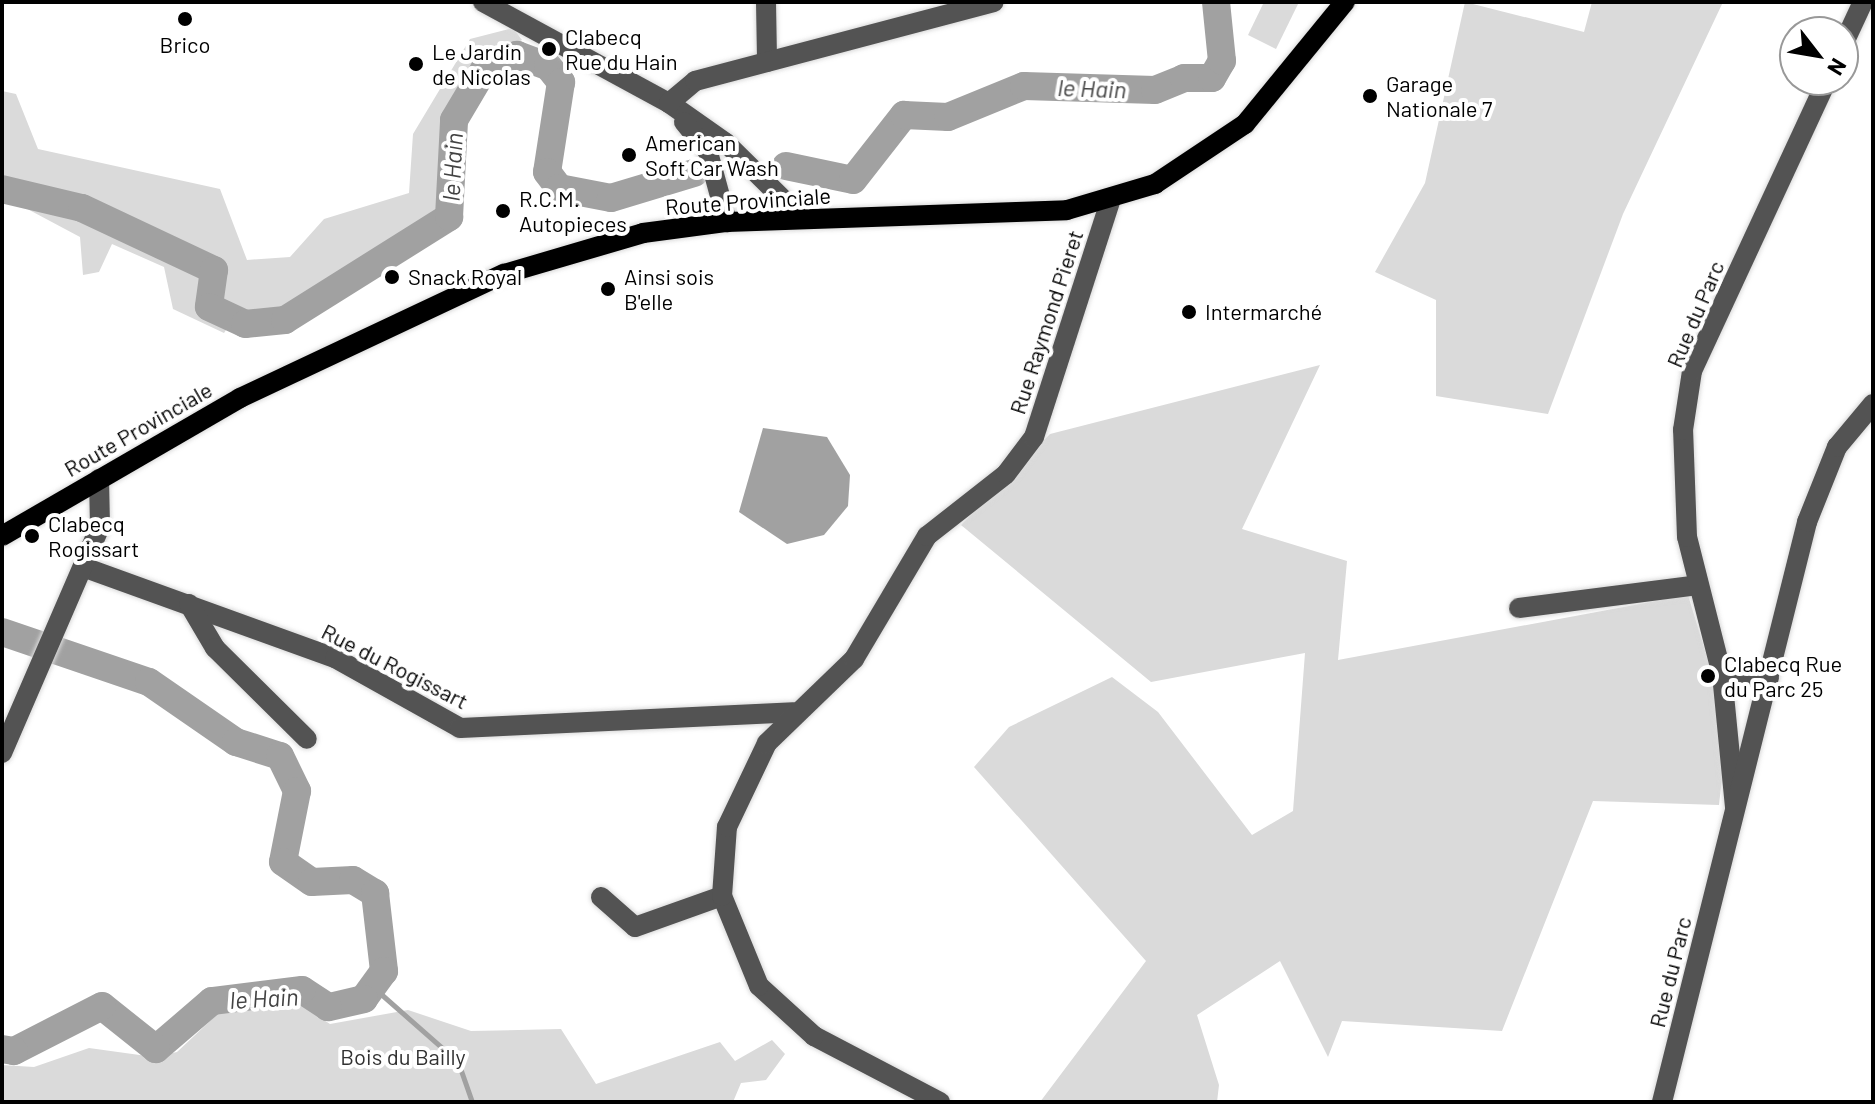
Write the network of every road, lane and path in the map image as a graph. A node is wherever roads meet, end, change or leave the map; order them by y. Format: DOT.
graph roads {
  1 [pos="483,2"];
  2 [pos="766,2"];
  3 [pos="1345,2"];
  4 [pos="987,3"];
  5 [pos="767,62"];
  6 [pos="1820,96"];
  7 [pos="669,103"];
  8 [pos="1111,199"];
  9 [pos="803,219"];
  10 [pos="727,222"];
  11 [pos="1873,404"];
  12 [pos="99,479"];
  13 [pos="2,536"];
  14 [pos="83,567"];
  15 [pos="1698,585"];
  16 [pos="189,604"];
  17 [pos="1519,608"];
  18 [pos="1722,675"];
  19 [pos="1769,678"];
  20 [pos="794,712"];
  21 [pos="307,739"];
  22 [pos="2,753"];
  23 [pos="1735,807"];
  24 [pos="722,896"];
  25 [pos="601,897"];
  26 [pos="940,1102"];
  27 [pos="1662,1102"];
  1 -- 7 [label="street"];
  2 -- 5 [label="street"];
  3 -- 8 [label="main road, Route Provinciale"];
  4 -- 5 [label="street"];
  5 -- 7 [label="street"];
  6 -- 15 [label="street, Rue du Parc"];
  7 -- 9 [label="street"];
  7 -- 10 [label="street"];
  8 -- 9 [label="main road, Route Provinciale"];
  8 -- 20 [label="street, Rue Raymond Pieret"];
  9 -- 10 [label="main road, Route Provinciale"];
  10 -- 12 [label="main road, Route Provinciale"];
  11 -- 19 [label="street, Rue du Parc"];
  12 -- 13 [label="main road, Route Provinciale"];
  12 -- 14 [label="street"];
  14 -- 16 [label="street, Rue du Rogissart"];
  14 -- 22 [label="street"];
  15 -- 17 [label="street"];
  15 -- 18 [label="street, Rue du Parc"];
  16 -- 20 [label="street, Rue du Rogissart"];
  16 -- 21 [label="street"];
  18 -- 19 [label="street"];
  18 -- 23 [label="street, Rue du Parc"];
  19 -- 23 [label="street, Rue du Parc"];
  20 -- 24 [label="street, Rue Raymond Pieret"];
  23 -- 27 [label="street, Rue du Parc"];
  24 -- 25 [label="street"];
  24 -- 26 [label="street, Rue Raymond Pieret"];
}
